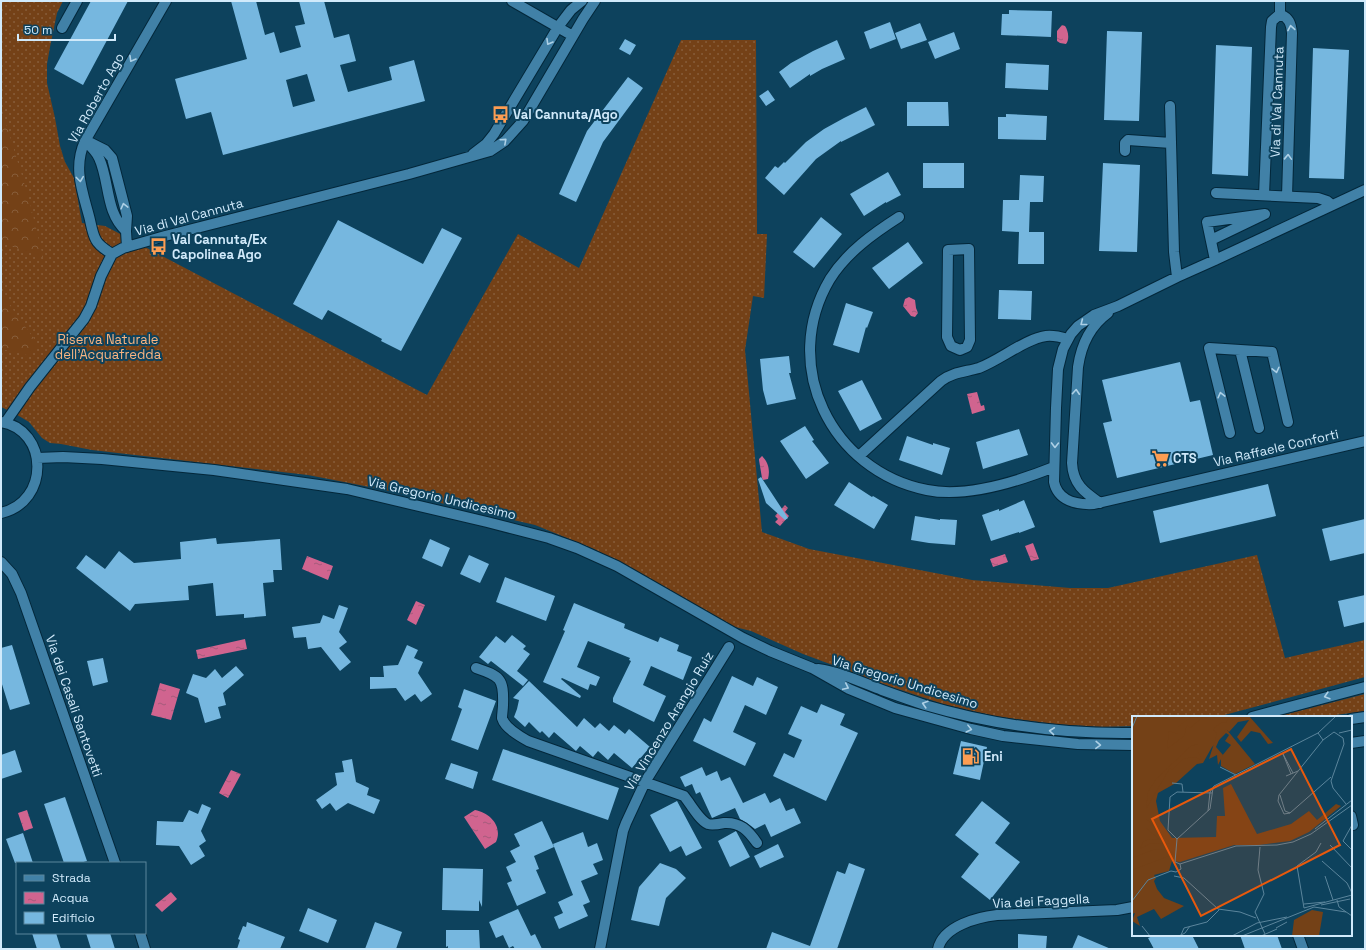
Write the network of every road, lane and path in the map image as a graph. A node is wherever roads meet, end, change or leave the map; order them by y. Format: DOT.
graph roads {
  1 [pos="77,1"];
  2 [pos="166,1"];
  3 [pos="512,1"];
  4 [pos="582,1"];
  5 [pos="595,1"];
  6 [pos="1280,1"];
  7 [pos="1280,14"];
  8 [pos="558,27"];
  9 [pos="62,28"];
  10 [pos="573,36"];
  11 [pos="1170,106"];
  12 [pos="85,141"];
  13 [pos="1171,143"];
  14 [pos="1125,150"];
  15 [pos="470,156"];
  16 [pos="1365,190"];
  17 [pos="1216,193"];
  18 [pos="1264,195"];
  19 [pos="1287,196"];
  20 [pos="1332,206"];
  21 [pos="899,217"];
  22 [pos="1211,240"];
  23 [pos="127,247"];
  24 [pos="969,249"];
  25 [pos="112,254"];
  26 [pos="1215,260"];
  27 [pos="1177,277"];
  28 [pos="1118,306"];
  29 [pos="1068,339"];
  30 [pos="1240,350"];
  31 [pos="1288,422"];
  32 [pos="3,423"];
  33 [pos="1259,428"];
  34 [pos="1230,433"];
  35 [pos="1365,441"];
  36 [pos="858,456"];
  37 [pos="37,458"];
  38 [pos="1054,467"];
  39 [pos="1100,503"];
  40 [pos="1,513"];
  41 [pos="1,562"];
  42 [pos="729,647"];
  43 [pos="476,668"];
  44 [pos="812,668"];
  45 [pos="1365,687"];
  46 [pos="1256,716"];
  47 [pos="1365,717"];
  48 [pos="1352,719"];
  49 [pos="1132,733"];
  50 [pos="1365,741"];
  51 [pos="1352,742"];
  52 [pos="1132,746"];
  53 [pos="645,782"];
  54 [pos="757,843"];
  55 [pos="115,862"];
  56 [pos="1132,907"];
  57 [pos="140,934"];
  58 [pos="1298,936"];
  59 [pos="146,949"];
  60 [pos="600,949"];
  61 [pos="938,949"];
  62 [pos="1303,949"];
  1 -- 9 [label="street"];
  2 -- 12 [label="street, Via Roberto Ago, one-way"];
  3 -- 8 [label="street"];
  4 -- 8 [label="street, Via di Val Cannuta"];
  5 -- 10 [label="street, Via di Val Cannuta"];
  6 -- 7 [label="street, Via di Val Cannuta"];
  7 -- 18 [label="street, Via di Val Cannuta"];
  19 -- 7 [label="street, Via di Val Cannuta, one-way"];
  8 -- 10 [label="street"];
  8 -- 15 [label="street, Via di Val Cannuta, one-way"];
  15 -- 10 [label="street, Via di Val Cannuta, one-way"];
  11 -- 13 [label="street"];
  23 -- 12 [label="street, one-way"];
  12 -- 25 [label="street, Via Roberto Ago, one-way"];
  13 -- 14 [label="street"];
  13 -- 27 [label="street"];
  15 -- 23 [label="street, Via di Val Cannuta"];
  16 -- 20 [label="street, Via Raffaele Conforti"];
  17 -- 18 [label="street"];
  18 -- 19 [label="street"];
  19 -- 20 [label="street"];
  20 -- 26 [label="street, Via Raffaele Conforti"];
  21 -- 36 [label="street"];
  22 -- 22 [label="street"];
  22 -- 26 [label="street"];
  23 -- 25 [label="street, Via di Val Cannuta"];
  24 -- 24 [label="street"];
  25 -- 32 [label="street"];
  26 -- 27 [label="street, Via Raffaele Conforti"];
  27 -- 28 [label="street, Via Raffaele Conforti"];
  28 -- 29 [label="street, Via Raffaele Conforti, one-way"];
  39 -- 28 [label="street, Via Raffaele Conforti, one-way"];
  29 -- 36 [label="street"];
  29 -- 38 [label="street, Via Raffaele Conforti, one-way"];
  30 -- 31 [label="street, one-way"];
  30 -- 33 [label="street"];
  34 -- 30 [label="street, one-way"];
  32 -- 37 [label="street"];
  35 -- 39 [label="street, Via Raffaele Conforti"];
  36 -- 38 [label="street"];
  37 -- 40 [label="street"];
  37 -- 44 [label="street, Via Gregorio Undicesimo"];
  38 -- 39 [label="street, Via Raffaele Conforti"];
  41 -- 55 [label="street, Via dei Casali Santovetti"];
  42 -- 53 [label="street, Via Vincenzo Arangio Ruiz"];
  43 -- 53 [label="street"];
  49 -- 44 [label="street, Via Gregorio Undicesimo, one-way"];
  44 -- 52 [label="street, Via Gregorio Undicesimo, one-way"];
  45 -- 46 [label="street, one-way"];
  47 -- 48 [label="street"];
  50 -- 51 [label="street"];
  53 -- 54 [label="street"];
  53 -- 60 [label="street, Via Vincenzo Arangio Ruiz"];
  56 -- 61 [label="street, Via dei Faggella"];
  57 -- 59 [label="street"];
  58 -- 62 [label="street"];
}
